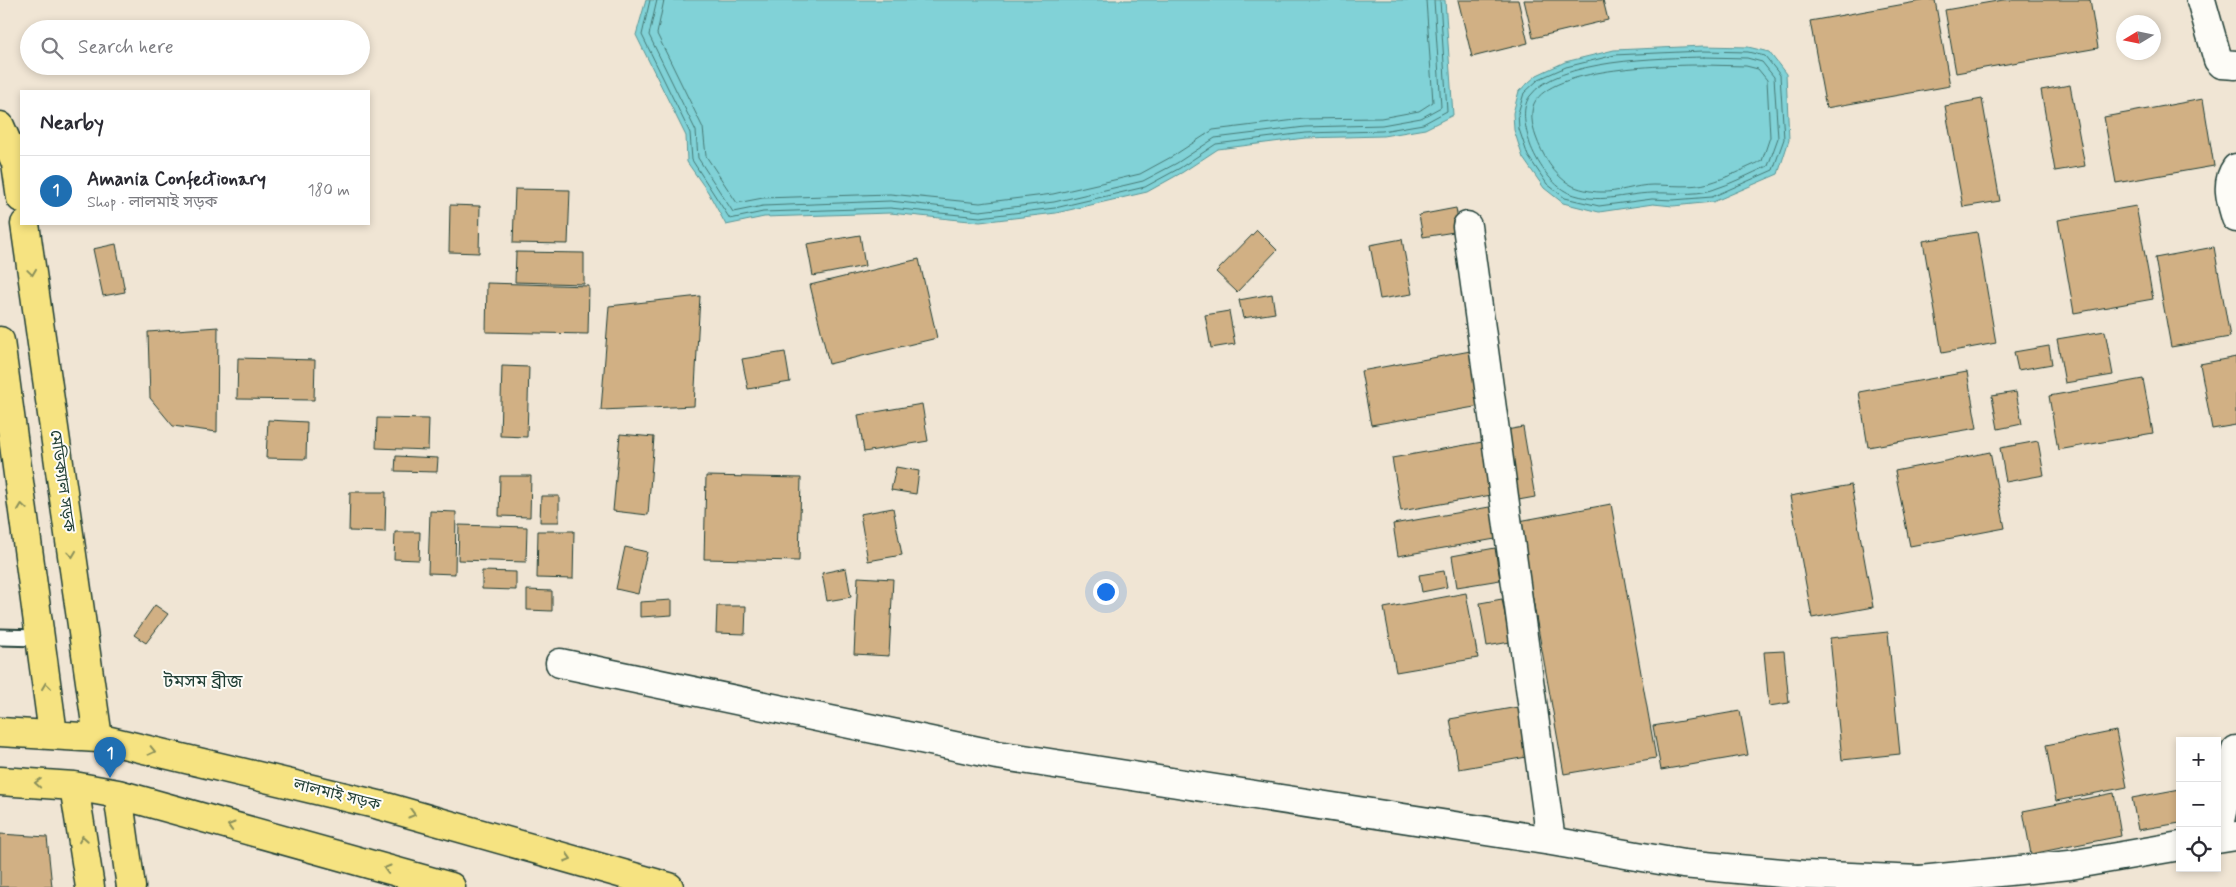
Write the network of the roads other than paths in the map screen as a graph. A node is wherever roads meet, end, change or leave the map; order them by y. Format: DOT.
graph roads {
  1 [pos="2201,0"];
  2 [pos="2236,65"];
  3 [pos="0,126"];
  4 [pos="2236,168"];
  5 [pos="20,191"];
  6 [pos="2236,218"];
  7 [pos="25,225"];
  8 [pos="1466,226"];
  9 [pos="0,341"];
  10 [pos="58,453"];
  11 [pos="15,458"];
  12 [pos="0,637"];
  13 [pos="40,638"];
  14 [pos="560,663"];
  15 [pos="0,732"];
  16 [pos="53,734"];
  17 [pos="98,738"];
  18 [pos="2236,750"];
  19 [pos="0,781"];
  20 [pos="74,786"];
  21 [pos="118,794"];
  22 [pos="2219,827"];
  23 [pos="2236,836"];
  24 [pos="2221,838"];
  25 [pos="1551,840"];
  26 [pos="2176,847"];
  27 [pos="1920,883"];
  28 [pos="90,887"];
  29 [pos="131,887"];
  30 [pos="451,887"];
  31 [pos="669,887"];
  1 -- 2 [label="street"];
  3 -- 5 [label="main road"];
  4 -- 6 [label="street"];
  7 -- 10 [label="main road, মেডিক্যাল সড়ক, one-way"];
  8 -- 25 [label="street"];
  9 -- 11 [label="main road"];
  10 -- 11 [label="main road"];
  10 -- 17 [label="main road, মেডিক্যাল সড়ক, one-way"];
  13 -- 11 [label="main road, one-way"];
  12 -- 13 [label="lane"];
  16 -- 13 [label="main road, one-way"];
  14 -- 25 [label="street"];
  15 -- 16 [label="main road, লালমাই সড়ক"];
  16 -- 17 [label="main road, লালমাই সড়ক"];
  17 -- 31 [label="main road, লালমাই সড়ক, one-way"];
  18 -- 22 [label="street"];
  20 -- 19 [label="main road, one-way"];
  20 -- 21 [label="main road"];
  28 -- 20 [label="main road, one-way"];
  21 -- 29 [label="main road"];
  30 -- 21 [label="main road, one-way"];
  23 -- 24 [label="street"];
  25 -- 27 [label="street"];
  26 -- 27 [label="street"];
}
